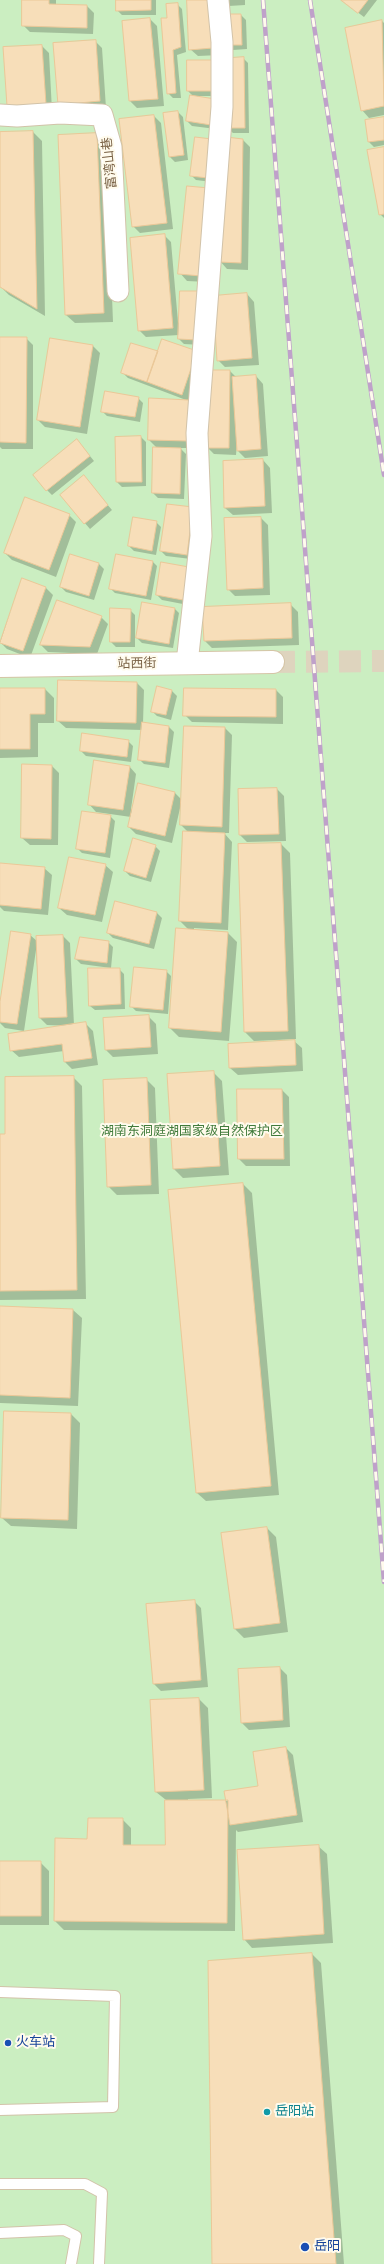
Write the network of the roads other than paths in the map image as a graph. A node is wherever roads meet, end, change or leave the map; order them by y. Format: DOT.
graph roads {
  1 [pos="218,0"];
  2 [pos="0,115"];
  3 [pos="118,291"];
  4 [pos="273,662"];
  5 [pos="187,664"];
  6 [pos="0,666"];
  7 [pos="0,1992"];
  8 [pos="0,2110"];
  9 [pos="0,2184"];
  10 [pos="0,2233"];
  11 [pos="71,2264"];
  12 [pos="99,2264"];
  1 -- 5 [label="street"];
  2 -- 3 [label="street, 富湾山巷"];
  4 -- 5 [label="main road, 站西街"];
  5 -- 6 [label="main road, 站西街"];
  7 -- 8 [label="lane"];
  9 -- 12 [label="lane"];
  10 -- 11 [label="lane"];
}
